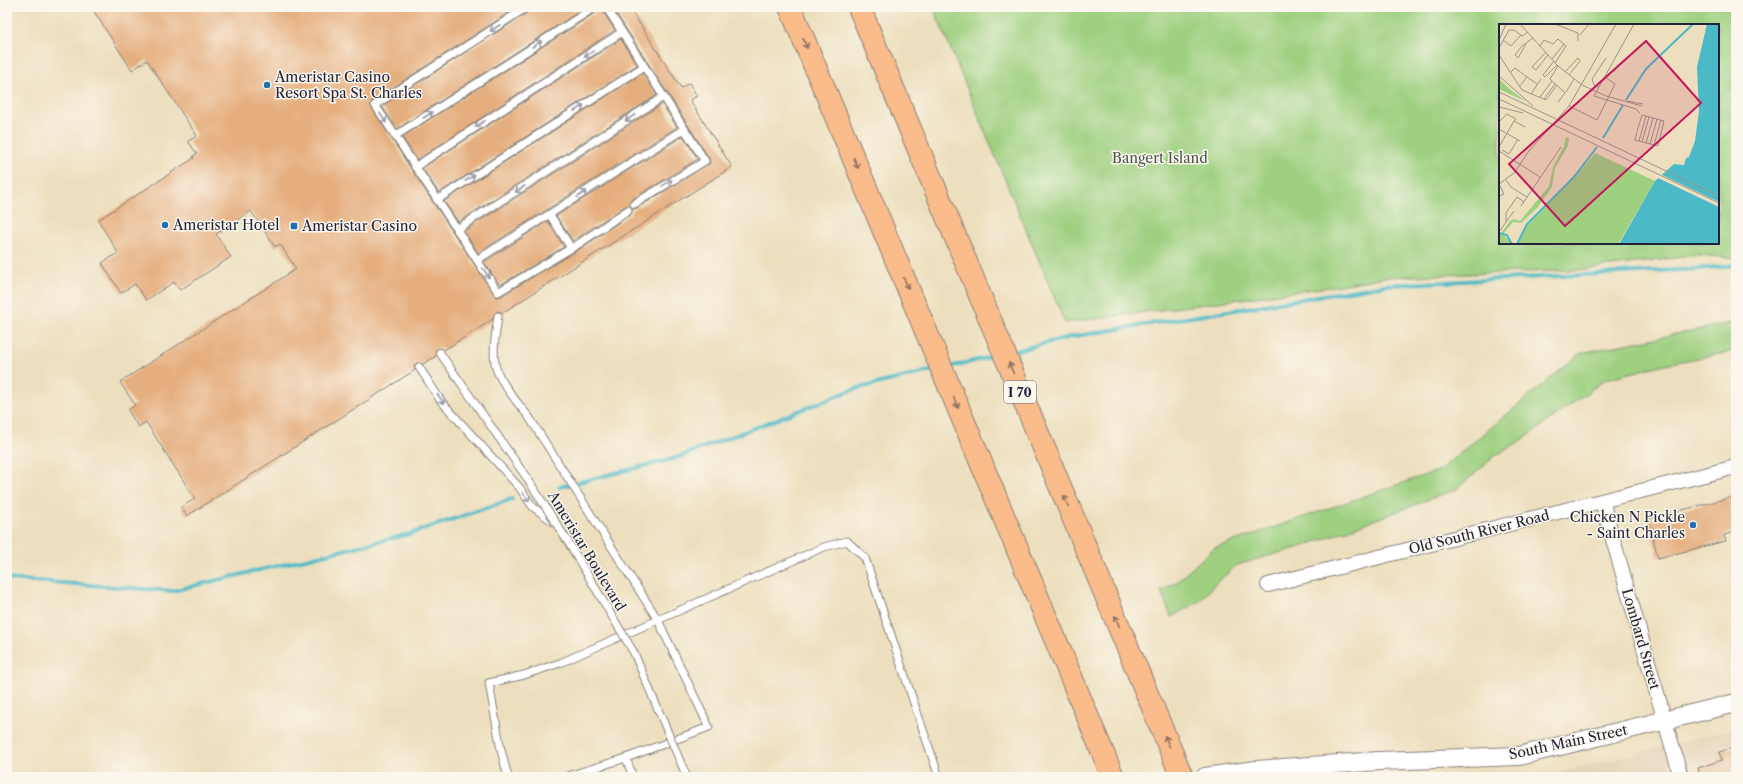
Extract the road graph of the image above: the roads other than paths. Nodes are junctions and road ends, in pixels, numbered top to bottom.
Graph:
1 (528, 7) edge
2 (595, 7) edge
3 (606, 7) edge
4 (790, 7) edge
5 (859, 7) edge
6 (622, 32) junction
7 (643, 67) junction
8 (662, 97) junction
9 (684, 129) junction
10 (395, 136) junction
11 (415, 167) junction
12 (437, 200) junction
13 (634, 204) dead end
14 (628, 210) dead end
15 (550, 215) junction
16 (457, 230) junction
17 (571, 248) junction
18 (477, 260) junction
19 (498, 316) dead end
20 (440, 353) dead end
21 (419, 367) dead end
22 (1736, 466) edge
23 (1602, 501) junction
24 (557, 524) junction
25 (1268, 584) dead end
26 (658, 620) junction
27 (1736, 703) edge
28 (1664, 720) junction
29 (626, 758) junction
30 (508, 777) edge
31 (565, 777) edge
32 (633, 777) edge
33 (687, 777) edge
34 (940, 777) edge
35 (1113, 777) edge
36 (1182, 777) edge
37 (1205, 777) edge
38 (1681, 777) edge

1 -> 10 lane
10 -> 2 lane
3 - 6 lane
4 -> 35 highway
36 -> 5 highway, I 70
6 - 7 lane
6 -> 11 lane
7 - 8 lane
12 -> 7 lane
8 - 9 lane
8 -> 16 lane
13 -> 9 lane
15 -> 9 lane
10 - 11 lane
11 - 12 lane
12 - 16 lane
14 - 17 lane
15 - 17 lane
15 - 18 lane
16 - 18 lane
18 -> 17 lane
19 - 26 lane
20 - 24 lane, Ameristar Boulevard, bridge
21 -> 24 lane
22 - 23 street, Old South River Road
23 - 25 street, Old South River Road
23 - 28 street, Lombard Street
24 - 33 lane, Ameristar Boulevard, bridge
26 - 29 lane
26 - 30 lane
26 - 34 lane
27 - 28 street, South Main Street
28 - 37 street, South Main Street
28 - 38 street, Lombard Street
29 - 31 lane
29 - 32 lane

